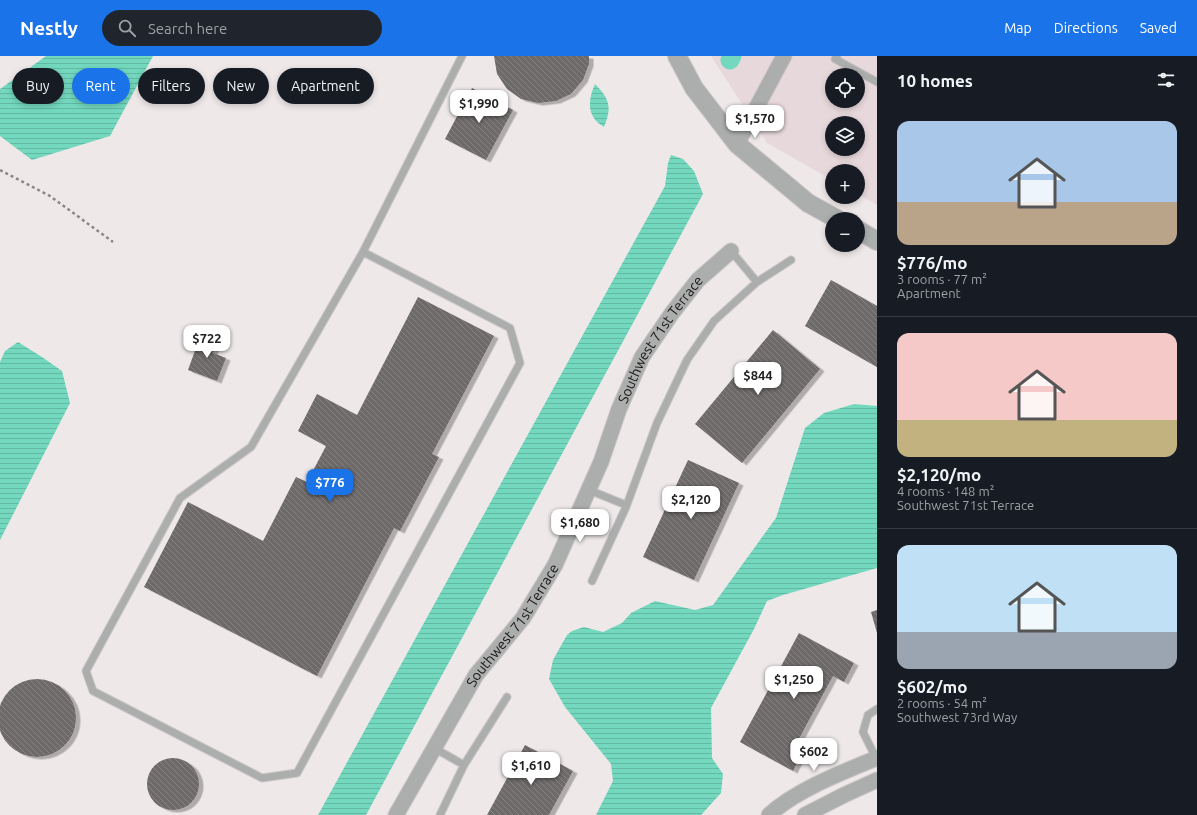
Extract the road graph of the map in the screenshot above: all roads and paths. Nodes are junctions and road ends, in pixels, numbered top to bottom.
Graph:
1 (462, 56) edge
2 (677, 56) edge
3 (784, 56) edge
4 (837, 56) edge
5 (877, 82) edge
6 (737, 144) junction
7 (0, 170) edge
8 (825, 212) edge
9 (865, 234) edge
10 (877, 241) edge
11 (113, 242) dead end
12 (731, 251) joint
13 (363, 252) junction
14 (791, 260) dead end
15 (757, 282) junction
16 (588, 490) junction
17 (626, 505) junction
18 (592, 581) dead end
19 (507, 697) dead end
20 (877, 709) edge
21 (433, 748) junction
22 (877, 759) edge
23 (464, 765) junction
24 (877, 780) edge
25 (396, 815) edge
26 (440, 815) edge
27 (769, 815) edge
28 (805, 815) edge

1 - 13 lane
2 - 6 street
3 - 6 street
4 - 5 lane
6 - 8 street
7 - 11 path
9 - 10 street
12 - 15 lane
12 - 16 street, Southwest 71st Terrace
13 - 13 lane
14 - 15 lane
15 - 17 lane
16 - 17 lane
16 - 21 street, Southwest 71st Terrace
17 - 18 lane
19 - 23 lane
20 - 22 lane
21 - 23 lane
21 - 25 street, Southwest 71st Terrace
22 - 27 street
23 - 26 lane
24 - 28 street

